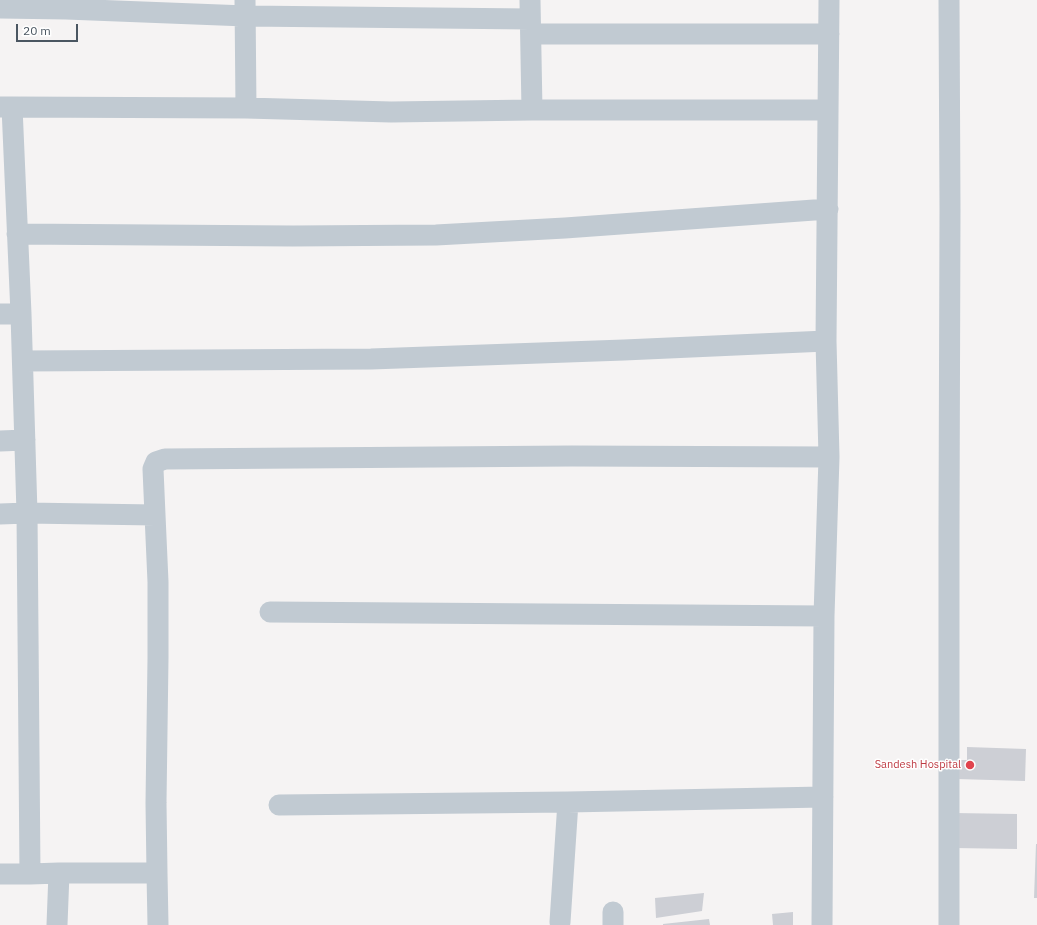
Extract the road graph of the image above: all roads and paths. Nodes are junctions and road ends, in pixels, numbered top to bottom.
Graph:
1 (829, 0) edge
2 (949, 0) edge
3 (66, 4) edge
4 (0, 8) edge
5 (246, 8) edge
6 (530, 18) edge
7 (829, 34) junction
8 (6, 107) edge
9 (246, 108) junction
10 (532, 110) junction
11 (828, 110) junction
12 (828, 209) junction
13 (17, 234) junction
14 (0, 314) edge
15 (21, 314) junction
16 (826, 341) junction
17 (23, 361) junction
18 (25, 440) junction
19 (0, 441) edge
20 (829, 457) junction
21 (27, 513) junction
22 (0, 514) edge
23 (155, 515) junction
24 (270, 612) dead end
25 (824, 616) junction
26 (823, 797) junction
27 (568, 802) junction
28 (279, 805) dead end
29 (59, 873) junction
30 (157, 873) junction
31 (0, 874) edge
32 (30, 874) junction
33 (560, 922) dead end
34 (57, 925) edge
35 (158, 925) edge
36 (822, 925) edge
37 (949, 925) edge

1 - 7 street
2 - 37 street
3 - 4 street
3 - 5 street
5 - 6 street
5 - 9 street
6 - 7 street
6 - 10 street
7 - 11 street
8 - 9 street
8 - 13 street
9 - 10 street
10 - 11 street
11 - 12 street
12 - 13 street
12 - 16 street
13 - 15 street
14 - 15 street
15 - 17 street
16 - 17 street
16 - 20 street
17 - 18 street
18 - 19 street
18 - 21 street
20 - 23 street
20 - 25 street
21 - 22 street
21 - 23 street
21 - 32 street
23 - 30 street
24 - 25 street
25 - 26 street
26 - 27 street
26 - 36 street
27 - 28 street
27 - 33 street
29 - 30 street
29 - 32 street
29 - 34 street
30 - 35 street
31 - 32 street

